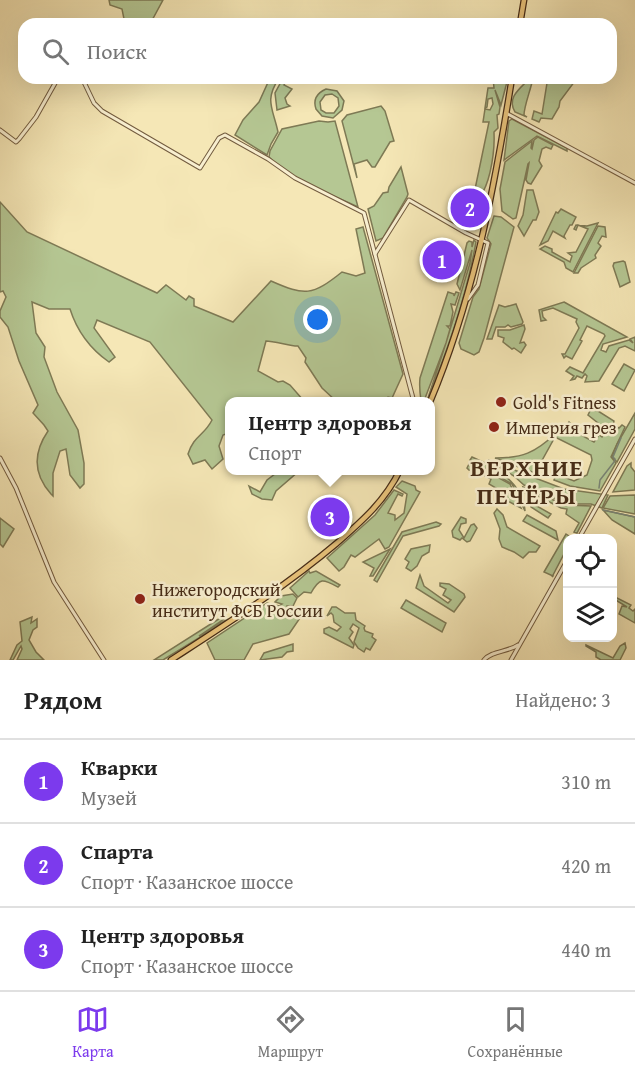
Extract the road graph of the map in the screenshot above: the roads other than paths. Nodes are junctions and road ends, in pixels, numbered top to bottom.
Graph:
1 (524, 0) edge
2 (521, 18) edge
3 (55, 84) edge
4 (85, 84) edge
5 (511, 84) edge
6 (506, 113) junction
7 (0, 130) edge
8 (635, 183) edge
9 (482, 239) junction
10 (372, 243) junction
11 (381, 243) junction
12 (375, 254) junction
13 (413, 397) edge
14 (432, 397) edge
15 (635, 439) edge
16 (0, 458) edge
17 (397, 475) edge
18 (581, 534) edge
19 (563, 566) edge
20 (520, 644) junction
21 (500, 652) junction
22 (104, 660) edge
23 (171, 660) edge
24 (484, 660) edge
25 (510, 660) edge

1 - 2 main road
3 - 7 street
4 - 10 street
5 - 6 main road
6 - 8 street
6 - 9 main road
9 - 11 street
9 - 14 main road
10 - 11 street
10 - 12 street
11 - 12 street
12 - 13 street
15 - 18 street
16 - 22 street
17 - 23 main road
19 - 20 street
20 - 21 street
20 - 25 street
21 - 24 street
21 - 25 street

